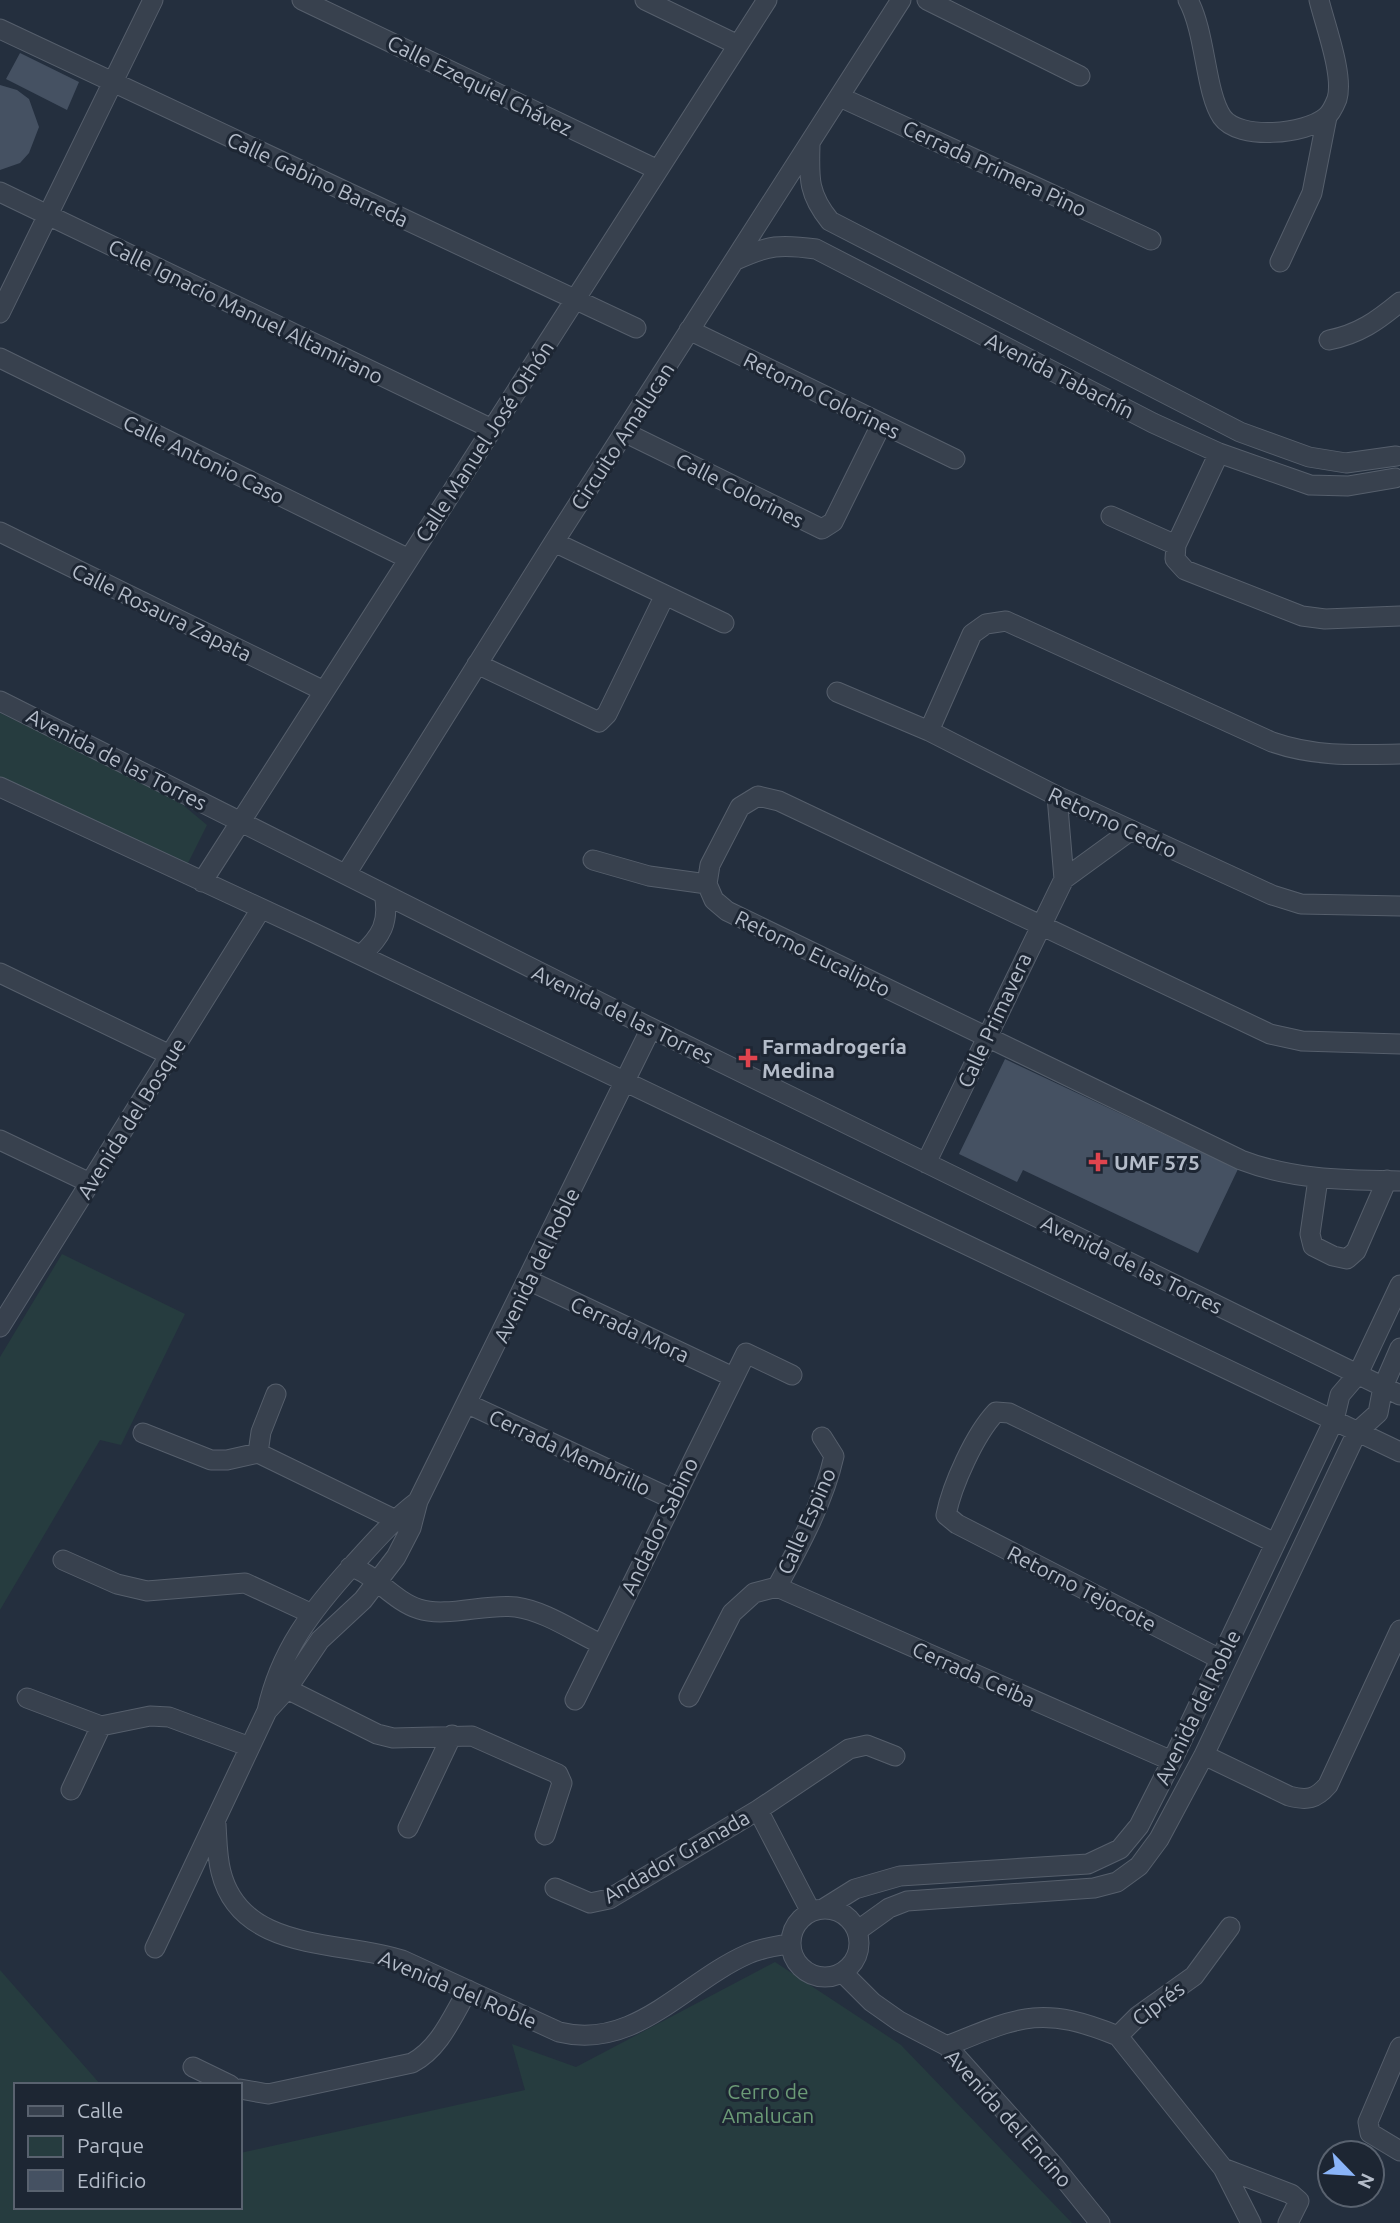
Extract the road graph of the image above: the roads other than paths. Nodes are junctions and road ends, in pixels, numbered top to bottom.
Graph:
1 (153, 0) edge
2 (302, 0) edge
3 (645, 0) edge
4 (767, 0) edge
5 (901, 0) edge
6 (926, 0) edge
7 (1188, 0) edge
8 (1319, 0) edge
9 (0, 29) edge
10 (738, 45) junction
11 (1080, 76) dead end
12 (112, 83) junction
13 (840, 97) junction
14 (1327, 117) junction
15 (810, 145) junction
16 (658, 170) junction
17 (0, 192) edge
18 (48, 215) junction
19 (830, 221) junction
20 (1150, 240) dead end
21 (816, 248) junction
22 (735, 260) junction
23 (1280, 262) dead end
24 (575, 299) junction
25 (1400, 302) edge
26 (0, 313) edge
27 (636, 328) dead end
28 (689, 330) junction
29 (1329, 340) dead end
30 (0, 358) edge
31 (881, 425) junction
32 (492, 429) junction
33 (624, 432) junction
34 (1219, 453) junction
35 (1398, 453) edge
36 (955, 459) dead end
37 (1397, 482) edge
38 (1111, 516) dead end
39 (0, 532) edge
40 (554, 542) junction
41 (1176, 545) junction
42 (409, 559) junction
43 (665, 595) junction
44 (1400, 616) edge
45 (724, 623) dead end
46 (477, 664) junction
47 (324, 691) junction
48 (837, 692) dead end
49 (0, 701) edge
50 (929, 731) junction
51 (1400, 754) edge
52 (0, 788) edge
53 (1057, 796) junction
54 (241, 821) junction
55 (1130, 831) junction
56 (593, 860) dead end
57 (346, 874) junction
58 (1064, 879) junction
59 (202, 882) junction
60 (707, 884) junction
61 (384, 894) junction
62 (1400, 906) edge
63 (261, 909) junction
64 (1039, 926) junction
65 (361, 955) junction
66 (0, 974) edge
67 (651, 1028) junction
68 (985, 1038) junction
69 (1400, 1044) edge
70 (170, 1055) junction
71 (624, 1083) junction
72 (0, 1140) edge
73 (926, 1163) junction
74 (1318, 1178) junction
75 (1393, 1180) edge
76 (90, 1184) junction
77 (528, 1280) junction
78 (1400, 1285) edge
79 (3, 1316) edge
80 (1400, 1348) edge
81 (1358, 1374) junction
82 (792, 1375) dead end
83 (733, 1377) junction
84 (1392, 1391) edge
85 (276, 1394) dead end
86 (468, 1404) junction
87 (1334, 1420) junction
88 (1357, 1432) junction
89 (143, 1433) dead end
90 (822, 1437) dead end
91 (1400, 1452) edge
92 (258, 1453) junction
93 (672, 1499) junction
94 (403, 1523) junction
95 (1275, 1543) junction
96 (63, 1560) dead end
97 (345, 1574) junction
98 (376, 1584) junction
99 (777, 1587) junction
100 (363, 1600) junction
101 (310, 1613) junction
102 (1400, 1630) edge
103 (601, 1644) junction
104 (1220, 1659) junction
105 (280, 1686) junction
106 (689, 1697) dead end
107 (27, 1698) dead end
108 (575, 1700) dead end
109 (101, 1726) junction
110 (452, 1735) junction
111 (250, 1747) junction
112 (1204, 1755) junction
113 (895, 1756) dead end
114 (1172, 1761) junction
115 (71, 1790) dead end
116 (758, 1810) junction
117 (216, 1824) junction
118 (408, 1828) dead end
119 (545, 1835) dead end
120 (555, 1888) dead end
121 (817, 1910) junction
122 (1230, 1927) dead end
123 (857, 1931) junction
124 (790, 1944) junction
125 (155, 1948) dead end
126 (843, 1973) junction
127 (468, 1990) junction
128 (1118, 2036) junction
129 (947, 2046) junction
130 (1400, 2047) edge
131 (193, 2067) dead end
132 (226, 2083) edge
133 (242, 2089) edge
134 (1400, 2151) edge
135 (1223, 2168) junction
136 (1100, 2223) edge
137 (1251, 2223) edge
138 (1289, 2223) edge

1 - 12 street
2 - 16 street, Calle Ezequiel Chávez
3 - 10 street
4 - 10 street, Calle Manuel José Othón
5 - 13 street, Circuito Amalucan
6 - 11 street
7 - 14 street
8 - 14 street
9 - 12 street, Calle Gabino Barreda
10 - 16 street, Calle Manuel José Othón
12 - 18 street
12 - 24 street, Calle Gabino Barreda
13 - 15 street, Circuito Amalucan
13 - 20 street, Cerrada Primera Pino
14 - 23 street
15 - 19 street
15 - 22 street, Circuito Amalucan
16 - 24 street, Calle Manuel José Othón
17 - 18 street, Calle Ignacio Manuel Altamirano
18 - 26 street
18 - 32 street, Calle Ignacio Manuel Altamirano
19 - 21 street
19 - 35 street, Avenida Tabachín
21 - 22 street, Avenida Tabachín
21 - 34 street, Avenida Tabachín
22 - 28 street, Circuito Amalucan
24 - 27 street, Calle Gabino Barreda
24 - 32 street, Calle Manuel José Othón
25 - 29 street
28 - 31 street, Retorno Colorines
28 - 33 street, Circuito Amalucan
30 - 42 street, Calle Antonio Caso
31 - 33 street, Calle Colorines
31 - 36 street, Retorno Colorines
32 - 42 street, Calle Manuel José Othón
33 - 40 street, Circuito Amalucan
34 - 37 street, Avenida Tabachín
34 - 41 street
35 - 37 street
38 - 41 street
39 - 47 street, Calle Rosaura Zapata
40 - 43 street
40 - 46 street, Circuito Amalucan
41 - 44 street
42 - 47 street, Calle Manuel José Othón
43 - 45 street
43 - 46 street
46 - 57 street, Circuito Amalucan
47 - 54 street, Calle Manuel José Othón
48 - 50 street, Retorno Cedro
49 - 54 street, Avenida de las Torres
50 - 51 street
50 - 53 street, Retorno Cedro
52 - 59 street
53 - 55 street, Retorno Cedro
53 - 58 street
54 - 57 street, Avenida de las Torres
54 - 59 street, Calle Manuel José Othón
55 - 58 street, Calle Primavera
55 - 62 street, Retorno Cedro
56 - 60 street
57 - 61 street, Avenida de las Torres
58 - 64 street, Calle Primavera
59 - 63 street
60 - 64 street
60 - 68 street, Retorno Eucalipto
61 - 65 street
61 - 67 street, Avenida de las Torres
63 - 65 street
63 - 70 street, Avenida del Bosque
64 - 68 street, Calle Primavera
64 - 69 street
65 - 71 street
66 - 70 street
67 - 71 street, Avenida del Roble
67 - 73 street, Avenida de las Torres
68 - 73 street, Calle Primavera
68 - 74 street, Retorno Eucalipto
70 - 76 street, Avenida del Bosque
71 - 77 street, Avenida del Roble
71 - 87 street
72 - 76 street
73 - 81 street, Avenida de las Torres
74 - 75 street, Retorno Eucalipto
74 - 75 street
76 - 79 street, Avenida del Bosque
77 - 83 street, Cerrada Mora
77 - 86 street, Avenida del Roble
78 - 81 street, Avenida del Roble
80 - 84 street, Avenida del Roble
81 - 84 street, Avenida de las Torres
81 - 87 street, Avenida del Roble
82 - 83 street, Andador Sabino
83 - 93 street, Andador Sabino
84 - 88 street, Avenida del Roble
85 - 92 street
86 - 93 street, Cerrada Membrillo
86 - 94 street, Avenida del Roble
87 - 88 street
87 - 95 street, Avenida del Roble
88 - 91 street
88 - 112 street, Avenida del Roble
89 - 92 street
90 - 99 street, Calle Espino
92 - 94 street
93 - 103 street, Andador Sabino
94 - 97 street, Avenida del Roble
94 - 98 street, Avenida del Roble
95 - 104 street, Avenida del Roble
95 - 104 street, Retorno Tejocote
96 - 101 street
97 - 98 street
97 - 100 street
97 - 101 street, Avenida del Roble
98 - 100 street, Avenida del Roble
98 - 103 street
99 - 106 street, Calle Espino
99 - 114 street, Cerrada Ceiba
100 - 105 street, Avenida del Roble
101 - 105 street, Avenida del Roble
102 - 112 street
103 - 108 street, Andador Sabino
104 - 114 street, Avenida del Roble
105 - 110 street
105 - 111 street, Avenida del Roble
107 - 109 street
109 - 111 street
109 - 115 street
110 - 118 street
110 - 119 street
111 - 117 street, Avenida del Roble
112 - 123 street, Avenida del Roble
113 - 116 street, Andador Granada
114 - 121 street, Avenida del Roble
116 - 120 street, Andador Granada
116 - 121 street
117 - 125 street
117 - 127 street, Avenida del Roble
121 - 123 street
121 - 124 street
122 - 128 street, Ciprés
123 - 126 street
124 - 126 street
124 - 127 street, Avenida del Roble
126 - 129 street, Avenida del Encino
127 - 133 street
128 - 129 street, Ciprés
128 - 135 street
129 - 136 street, Avenida del Encino
130 - 134 street
131 - 132 street
135 - 137 street
135 - 138 street

